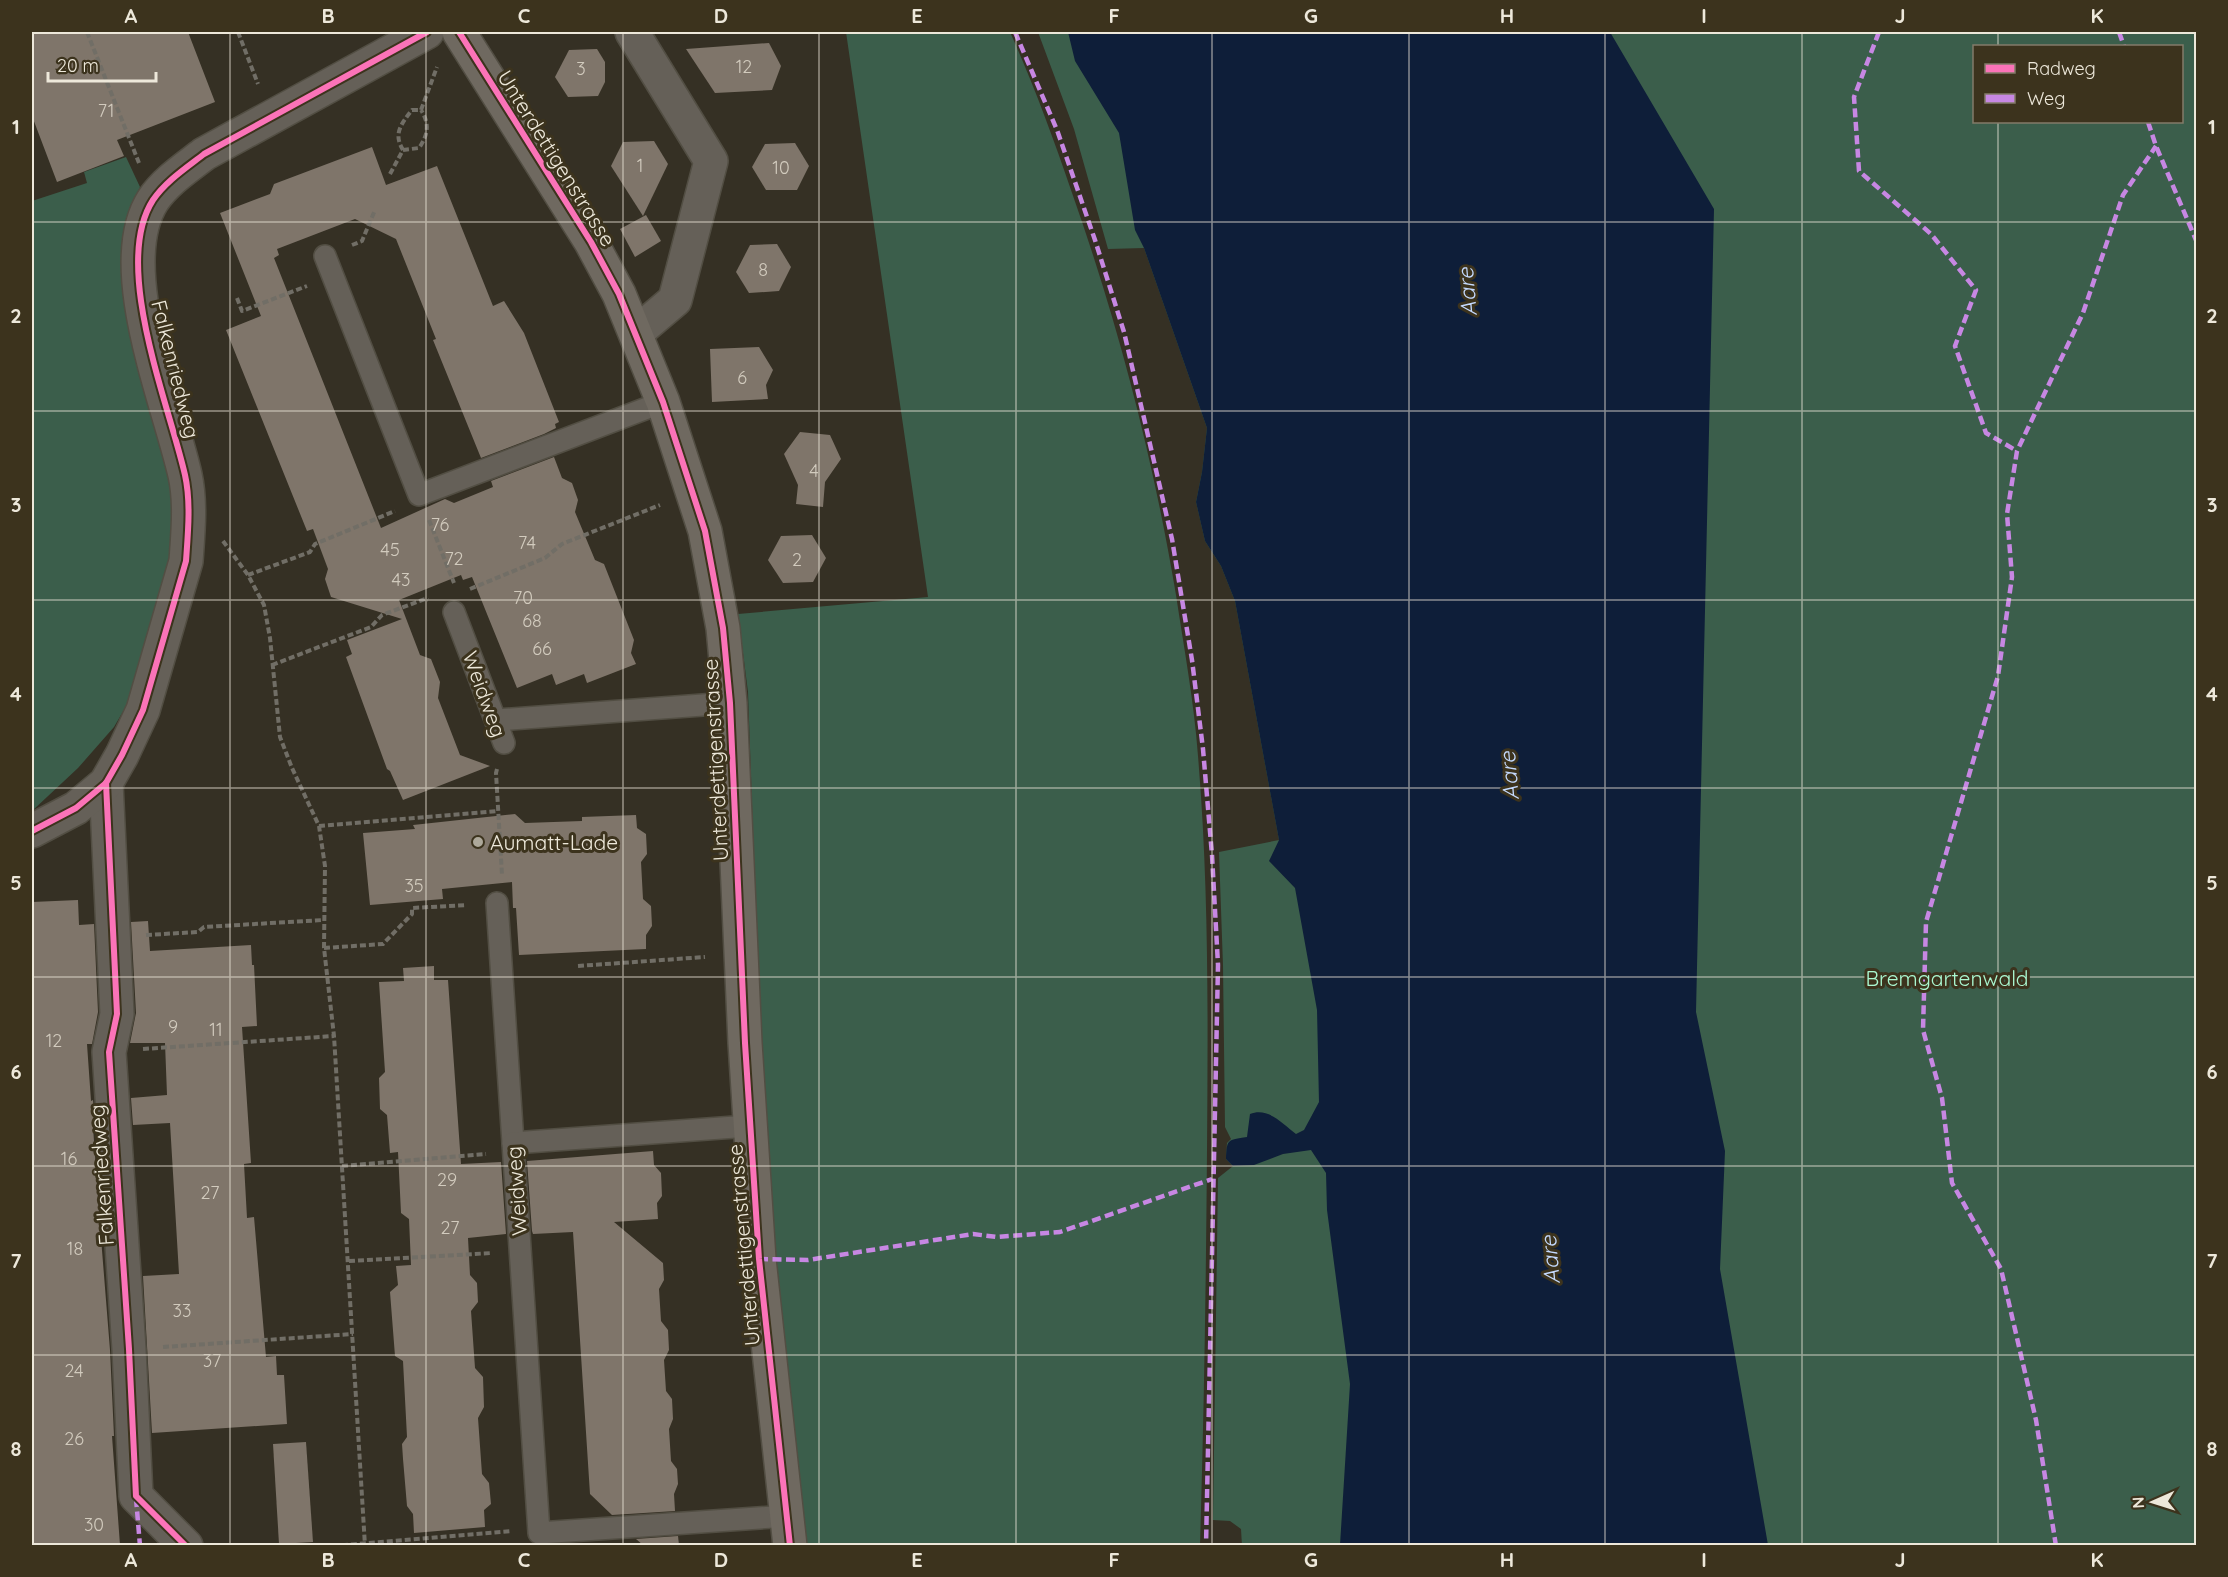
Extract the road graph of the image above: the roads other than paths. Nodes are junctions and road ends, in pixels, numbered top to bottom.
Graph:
1 (427, 32) edge
2 (459, 32) edge
3 (632, 32) edge
4 (325, 256) road end
5 (636, 333) junction
6 (663, 402) junction
7 (454, 612) dead end
8 (730, 703) junction
9 (497, 720) junction
10 (504, 743) road end
11 (106, 783) junction
12 (32, 831) edge
13 (497, 903) road end
14 (749, 1126) junction
15 (513, 1147) junction
16 (789, 1531) edge
17 (186, 1545) edge

1 - 11 street, Falkenriedweg
2 - 5 street, Unterdettigenstrasse
3 - 5 street
4 - 6 lane
5 - 6 street, Unterdettigenstrasse
6 - 8 street, Unterdettigenstrasse
7 - 9 lane, Weidweg
8 - 9 lane
8 - 14 street, Unterdettigenstrasse
9 - 10 lane, Weidweg
11 - 12 street, Falkenriedweg
11 - 17 street, Falkenriedweg
13 - 15 lane, Weidweg
14 - 15 lane
14 - 16 street, Unterdettigenstrasse
15 - 16 lane, Weidweg

